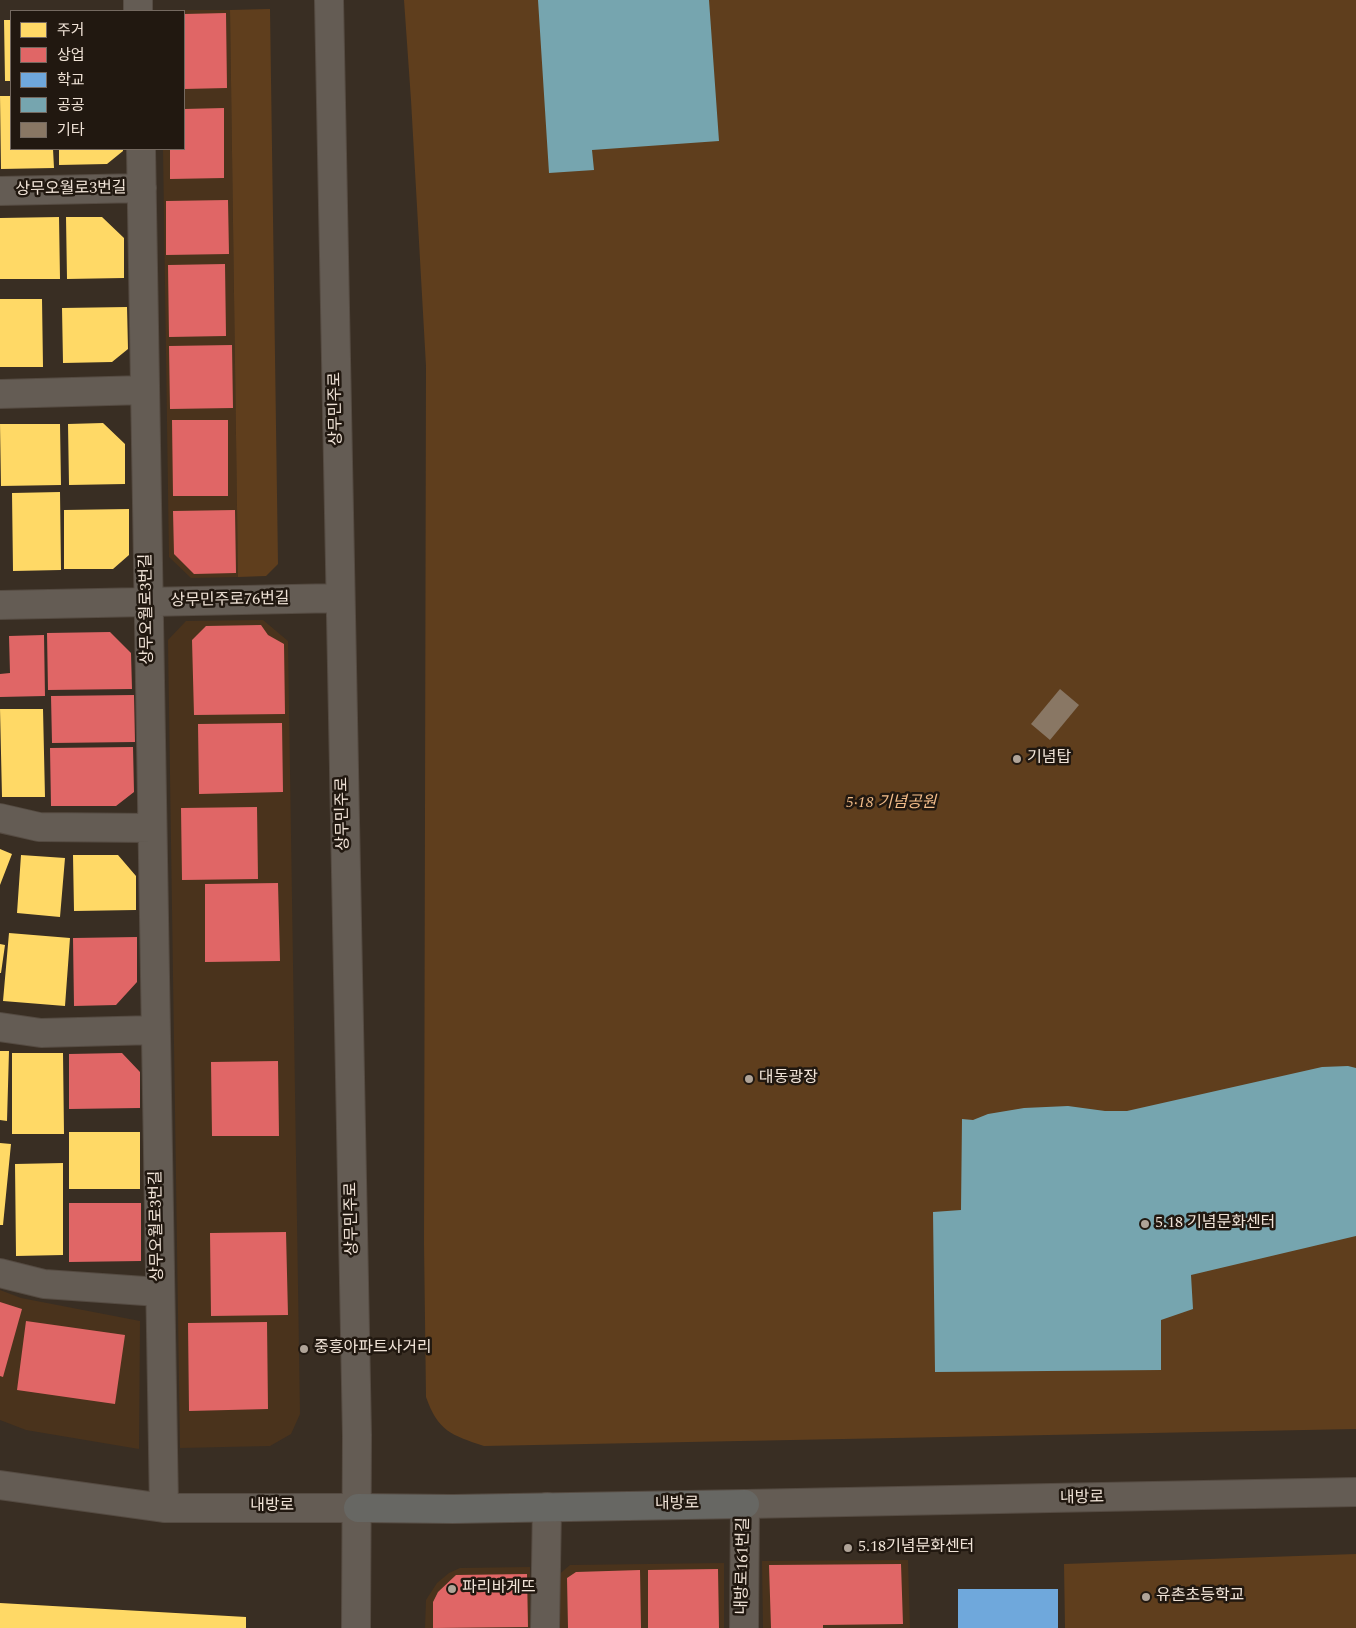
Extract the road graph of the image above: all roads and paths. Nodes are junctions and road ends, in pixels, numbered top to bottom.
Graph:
1 (329, 0) edge
2 (141, 150) edge
3 (142, 188) junction
4 (0, 191) edge
5 (144, 390) junction
6 (0, 394) edge
7 (340, 598) junction
8 (148, 602) junction
9 (0, 605) edge
10 (0, 818) edge
11 (152, 828) junction
12 (0, 1027) edge
13 (155, 1030) junction
14 (0, 1273) edge
15 (159, 1292) junction
16 (0, 1485) edge
17 (1356, 1492) edge
18 (745, 1504) junction
19 (547, 1507) junction
20 (164, 1508) junction
21 (358, 1508) junction
22 (356, 1628) edge
23 (545, 1628) edge
24 (744, 1628) edge

1 - 7 street, 상무민주로
2 - 3 street, 상무오월로3번길
3 - 4 street, 상무오월로3번길
3 - 5 street, 상무오월로3번길
5 - 6 street
5 - 8 street, 상무오월로3번길
7 - 8 street, 상무민주로76번길
7 - 21 street, 상무민주로
8 - 9 street, 상무민주로76번길
8 - 11 street, 상무오월로3번길
10 - 11 street
11 - 13 street, 상무오월로3번길
12 - 13 street
13 - 15 street, 상무오월로3번길
14 - 15 street, 상무오월로3번길
15 - 20 street
16 - 20 street, 내방로
17 - 18 street, 내방로
18 - 19 main road, 내방로
18 - 24 street, 내방로161번길
19 - 21 main road, 내방로
19 - 23 street
20 - 21 street, 내방로
21 - 22 street, 상무민주로

